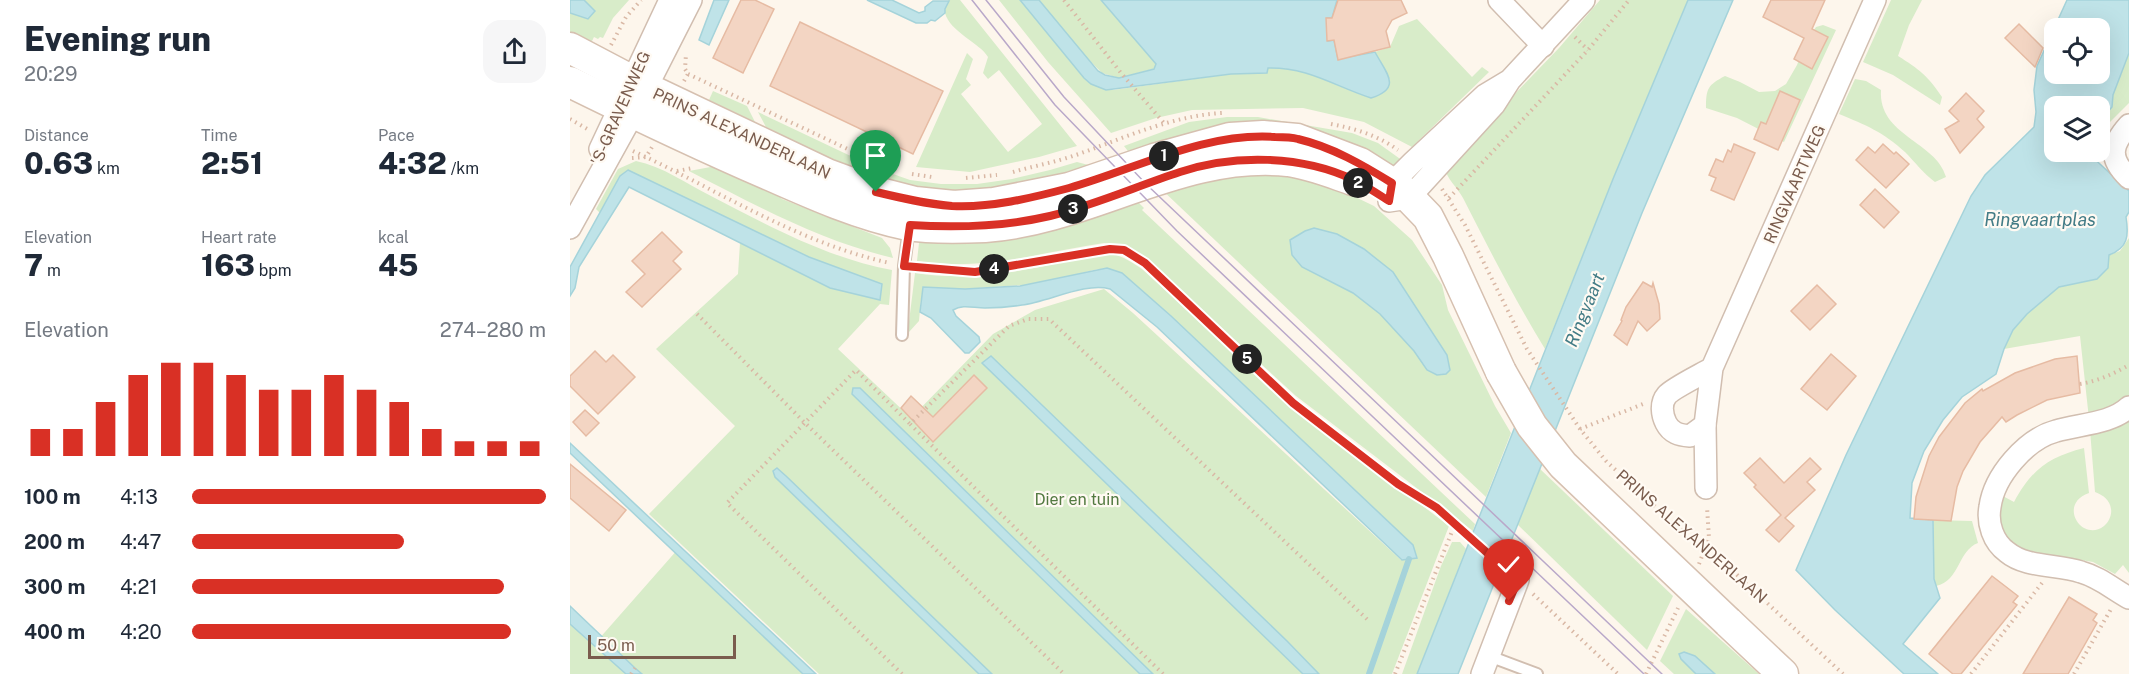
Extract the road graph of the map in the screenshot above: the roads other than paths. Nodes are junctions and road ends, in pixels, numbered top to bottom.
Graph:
1 (670, 0) edge
2 (691, 0) edge
3 (1499, 0) edge
4 (1584, 0) edge
5 (1875, 0) edge
6 (1543, 46) junction
7 (570, 48) edge
8 (570, 82) edge
9 (639, 84) junction
10 (626, 111) junction
11 (2129, 125) edge
12 (2129, 178) edge
13 (1397, 194) junction
14 (572, 223) edge
15 (910, 225) junction
16 (902, 335) dead end
17 (1712, 368) junction
18 (2129, 407) edge
19 (1705, 425) junction
20 (1706, 488) road end
21 (1515, 578) road end
22 (2125, 596) edge
23 (1485, 665) edge
24 (1537, 674) edge
25 (1783, 674) edge

1 - 9 street, 'S-GRAVENWEG
2 - 9 street, 'S-GRAVENWEG
3 - 6 street
4 - 6 street
5 - 17 street, RINGVAARTWEG
6 - 13 street
7 - 9 main road, PRINS ALEXANDERLAAN
8 - 10 main road, PRINS ALEXANDERLAAN
9 - 10 street, 'S-GRAVENWEG
9 - 13 main road, PRINS ALEXANDERLAAN
10 - 14 street, 'S-GRAVENWEG
10 - 15 main road, PRINS ALEXANDERLAAN
11 - 12 street
13 - 15 main road, PRINS ALEXANDERLAAN
13 - 25 main road, PRINS ALEXANDERLAAN, bridge
15 - 16 lane
17 - 19 street, RINGVAARTWEG
17 - 19 street
18 - 22 street
19 - 20 street, RINGVAARTWEG
21 - 23 street
23 - 24 lane

